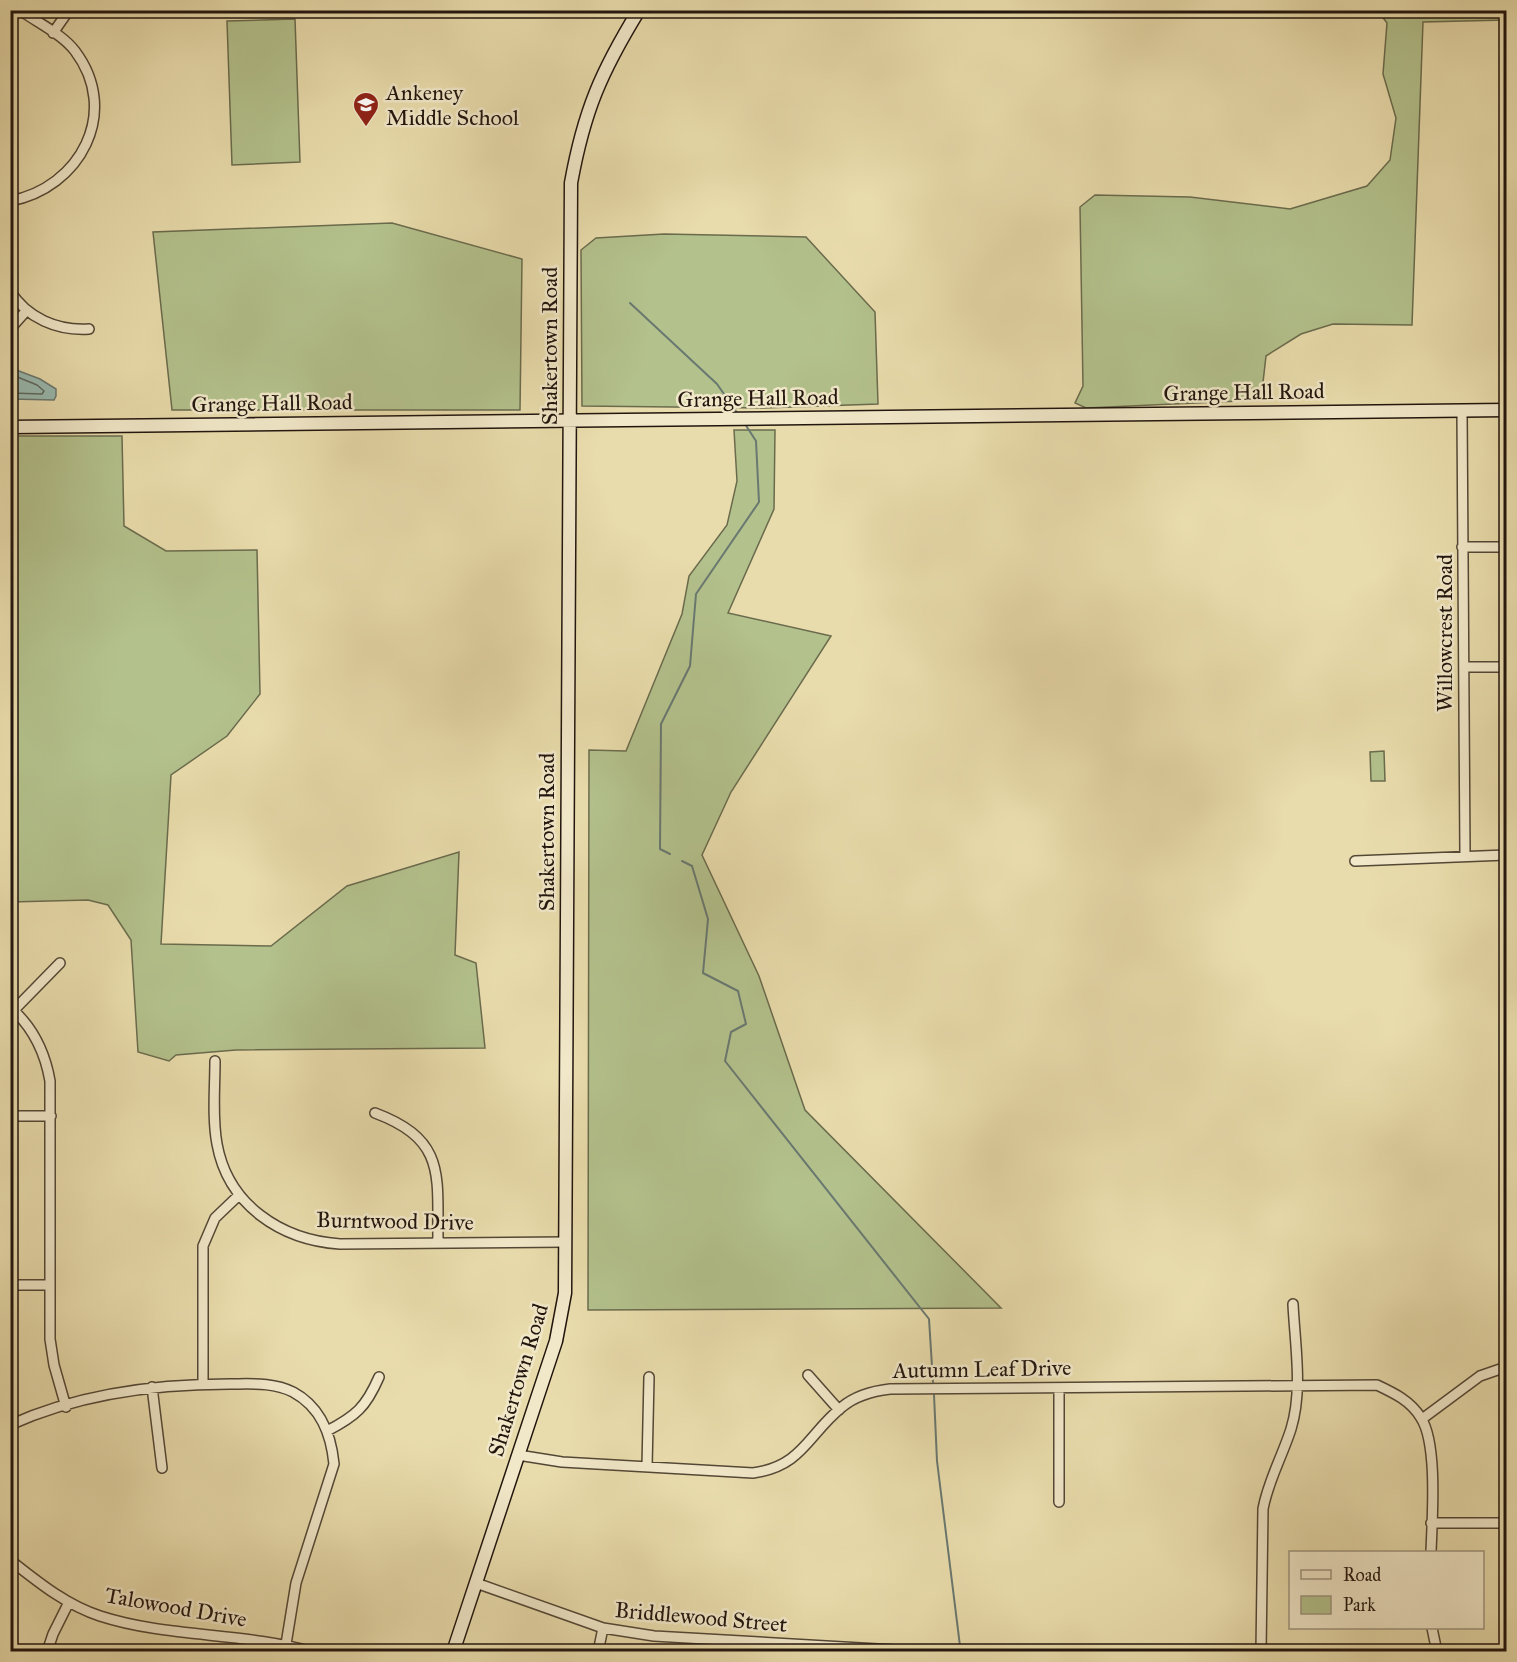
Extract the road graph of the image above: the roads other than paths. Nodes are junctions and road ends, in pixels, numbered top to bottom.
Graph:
1 (20, 10) edge
2 (69, 10) edge
3 (639, 10) edge
4 (53, 33) junction
5 (10, 201) edge
6 (10, 291) edge
7 (18, 303) junction
8 (10, 310) edge
9 (27, 310) junction
10 (10, 329) edge
11 (89, 329) dead end
12 (1506, 410) edge
13 (1462, 411) junction
14 (570, 421) junction
15 (10, 427) edge
16 (1462, 547) junction
17 (1506, 547) edge
18 (1464, 667) junction
19 (1506, 667) edge
20 (1465, 855) junction
21 (1506, 855) edge
22 (1355, 861) dead end
23 (60, 963) dead end
24 (12, 1009) edge
25 (214, 1061) dead end
26 (375, 1113) dead end
27 (10, 1116) edge
28 (51, 1116) junction
29 (238, 1196) junction
30 (438, 1242) junction
31 (566, 1242) junction
32 (10, 1285) edge
33 (50, 1285) junction
34 (1293, 1304) dead end
35 (1506, 1367) edge
36 (808, 1375) dead end
37 (379, 1377) dead end
38 (649, 1377) dead end
39 (203, 1384) junction
40 (152, 1387) junction
41 (1059, 1388) junction
42 (1297, 1388) junction
43 (66, 1407) junction
44 (839, 1410) junction
45 (1422, 1419) junction
46 (10, 1425) edge
47 (327, 1431) junction
48 (518, 1455) junction
49 (647, 1467) junction
50 (162, 1468) dead end
51 (1059, 1502) dead end
52 (1431, 1523) junction
53 (1506, 1523) edge
54 (1431, 1551) edge
55 (10, 1560) edge
56 (476, 1583) junction
57 (69, 1602) junction
58 (603, 1628) junction
59 (1432, 1629) edge
60 (286, 1644) junction
61 (752, 1647) edge
62 (896, 1651) edge
63 (47, 1652) edge
64 (313, 1652) edge
65 (453, 1652) edge
66 (598, 1652) edge
67 (930, 1652) edge
68 (1261, 1652) edge
69 (1437, 1652) edge

1 - 4 street
2 - 4 street
3 - 14 street, Shakertown Road
4 - 5 street
6 - 7 street
7 - 8 street
7 - 9 street
9 - 10 street
9 - 11 street
12 - 13 street, Grange Hall Road
13 - 14 street, Grange Hall Road
13 - 16 street, Willowcrest Road
14 - 15 street, Grange Hall Road
14 - 31 street, Shakertown Road
16 - 17 street
16 - 18 street, Willowcrest Road
18 - 19 street
18 - 20 street, Willowcrest Road
20 - 21 street
20 - 22 street
23 - 24 street
24 - 28 street
25 - 29 street
26 - 30 street
27 - 28 street
28 - 33 street
29 - 30 street, Burntwood Drive
29 - 39 street
30 - 31 street, Burntwood Drive
31 - 48 street, Shakertown Road
32 - 33 street
33 - 43 street
34 - 42 street
35 - 45 street
36 - 44 street
37 - 47 street
38 - 49 street
39 - 40 street
39 - 47 street
40 - 43 street
40 - 50 street
41 - 42 street, Autumn Leaf Drive
41 - 44 street, Autumn Leaf Drive
41 - 51 street
42 - 45 street, Autumn Leaf Drive
42 - 68 street
43 - 46 street
44 - 49 street, Autumn Leaf Drive
45 - 52 street
47 - 60 street
48 - 49 street, Autumn Leaf Drive
48 - 56 street, Shakertown Road
52 - 53 street
52 - 54 street
55 - 57 street, Talowood Drive
56 - 58 street, Briddlewood Street
56 - 65 street, Shakertown Road
57 - 60 street, Talowood Drive
57 - 63 street
58 - 61 street, Briddlewood Street
58 - 66 street
59 - 69 street
60 - 64 street, Talowood Drive
61 - 62 street, Briddlewood Street
62 - 67 street, Briddlewood Street

